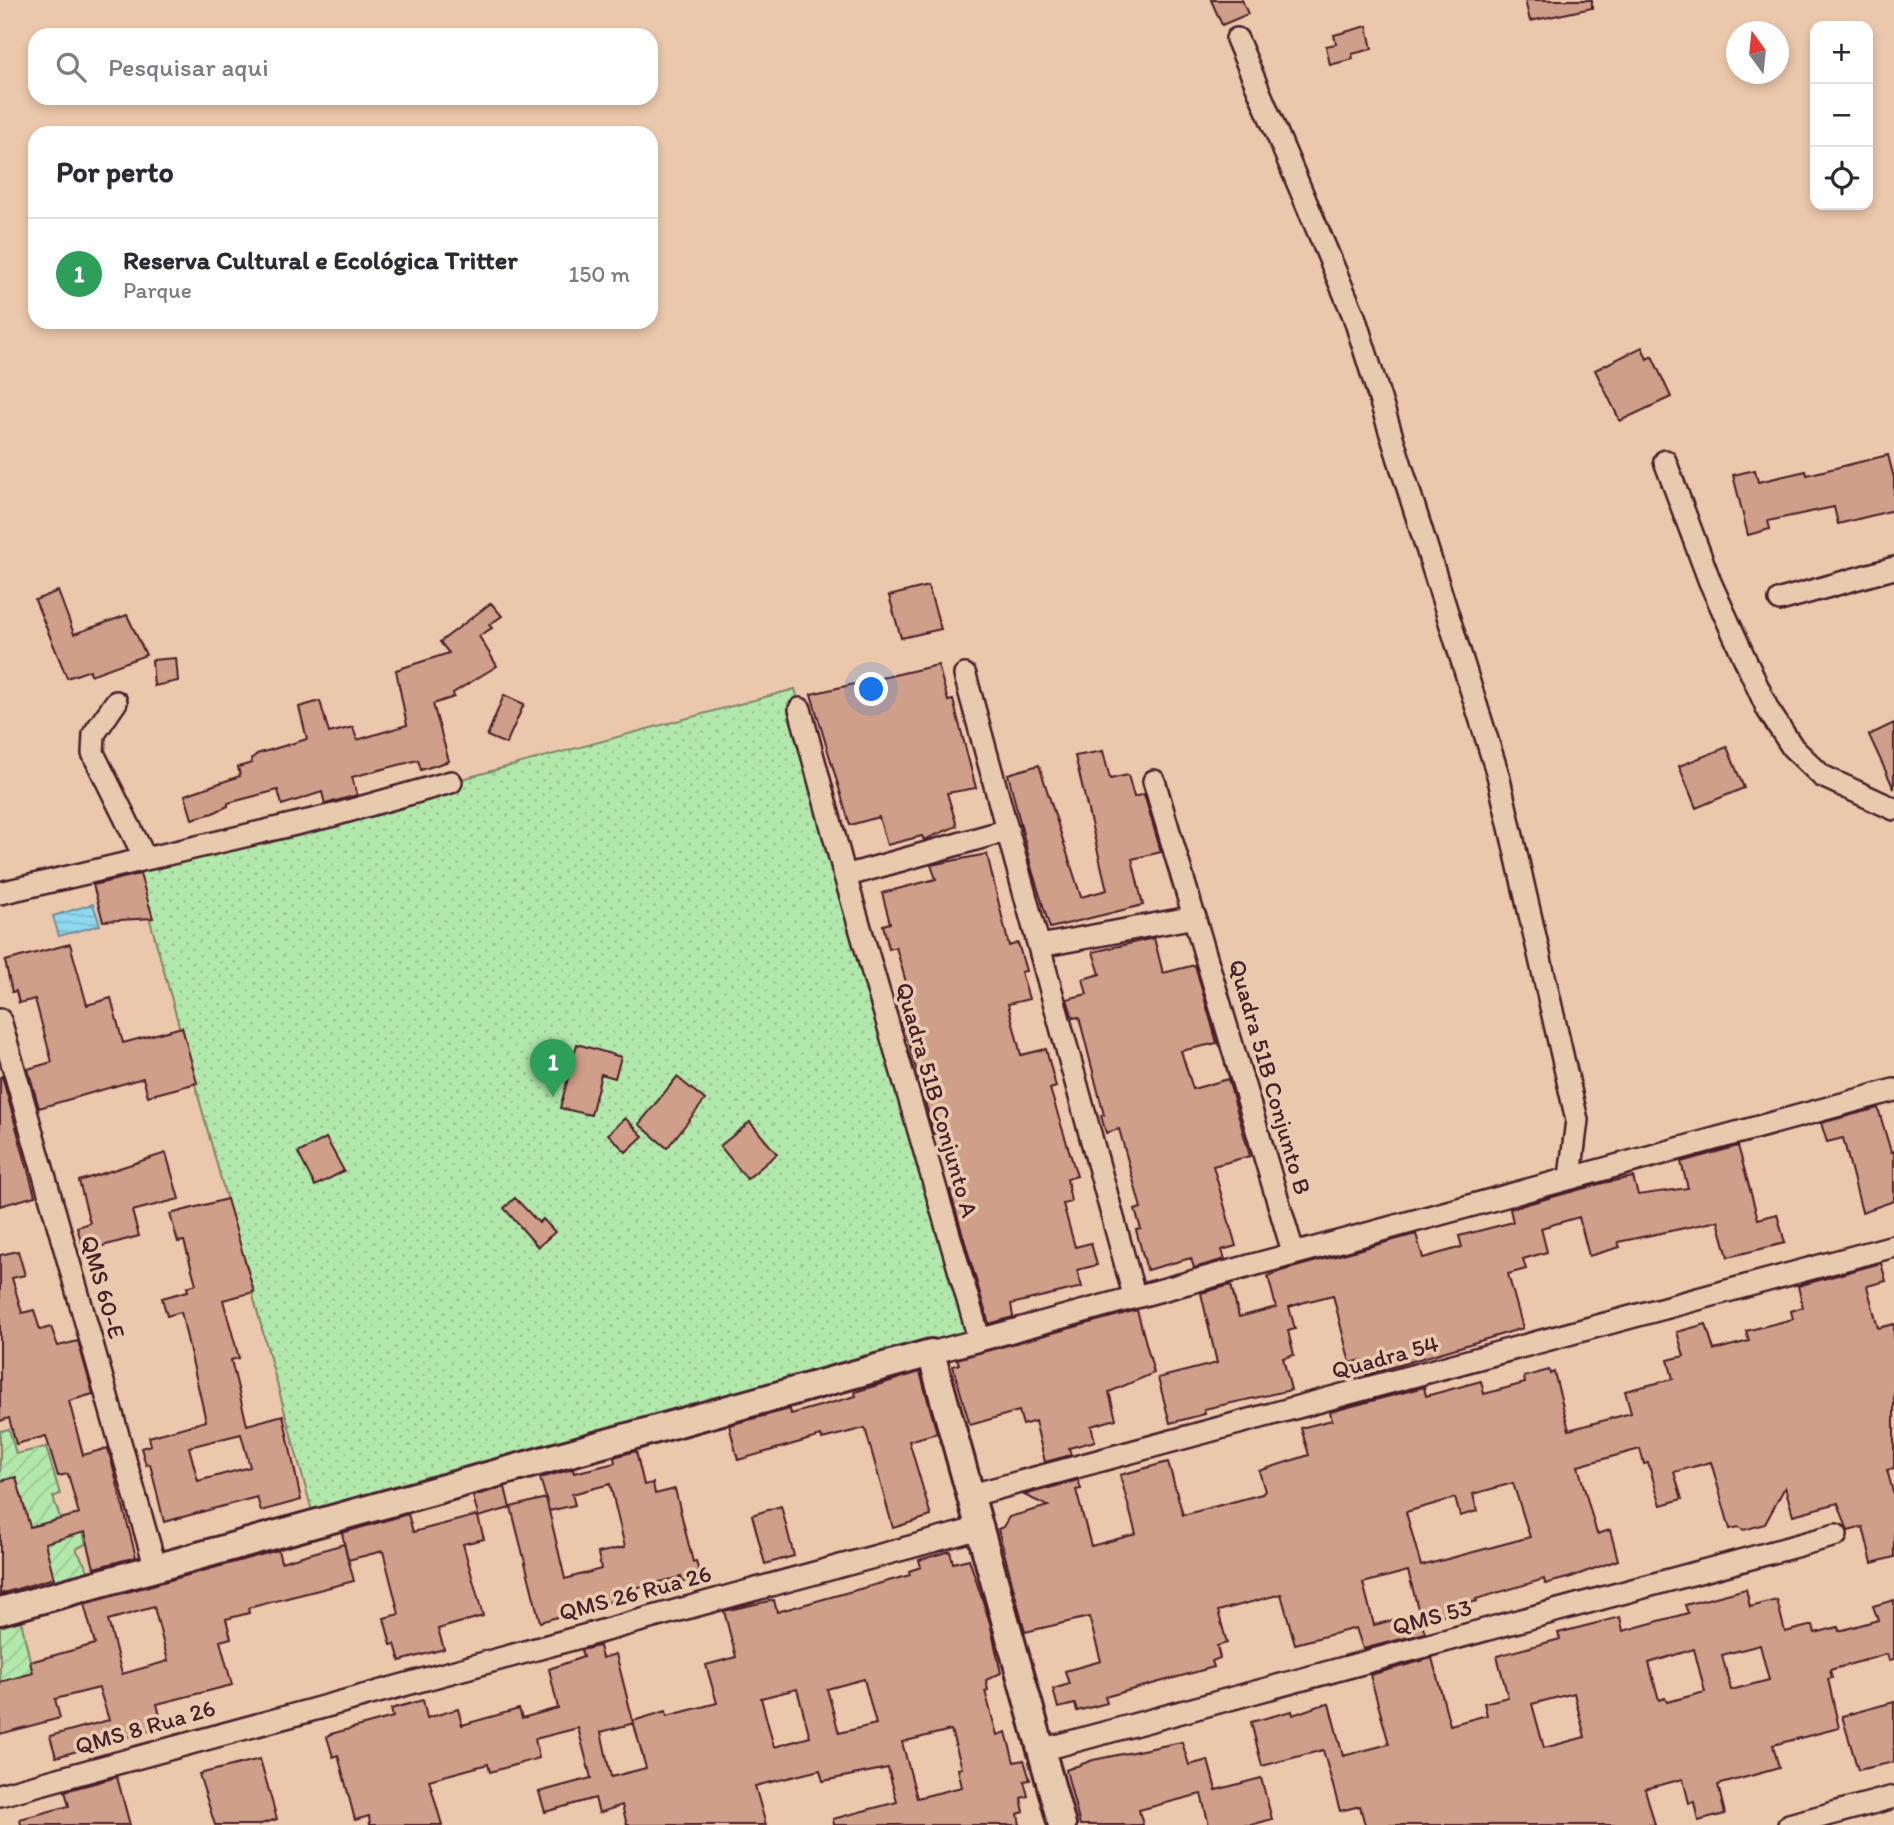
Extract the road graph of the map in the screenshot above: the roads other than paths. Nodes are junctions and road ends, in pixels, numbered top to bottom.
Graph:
1 (1237, 39) dead end
2 (1665, 461) dead end
3 (1894, 568) edge
4 (1780, 600) dead end
5 (965, 675) dead end
6 (116, 702) dead end
7 (800, 709) dead end
8 (1154, 781) dead end
9 (451, 782) dead end
10 (1894, 809) edge
11 (1008, 830) junction
12 (145, 858) junction
13 (845, 876) junction
14 (0, 894) edge
15 (1195, 917) junction
16 (1040, 946) junction
17 (0, 1020) edge
18 (1894, 1090) edge
19 (1570, 1177) junction
20 (1894, 1246) edge
21 (1293, 1252) junction
22 (1134, 1295) junction
23 (979, 1338) junction
24 (931, 1353) junction
25 (972, 1495) junction
26 (981, 1528) junction
27 (1836, 1535) dead end
28 (156, 1569) junction
29 (0, 1611) edge
30 (304, 1710) joint
31 (1041, 1750) junction
32 (0, 1795) edge
33 (1894, 1797) edge
34 (1062, 1825) edge
35 (1788, 1825) edge

1 - 19 street
2 - 10 street
3 - 4 street
5 - 11 street
6 - 12 street
7 - 13 street, Quadra 51B Conjunto A
8 - 15 street, Quadra 51B Conjunto B
9 - 12 street
11 - 13 street
11 - 16 street
12 - 14 street
13 - 23 street, Quadra 51B Conjunto A
15 - 16 street
15 - 21 street, Quadra 51B Conjunto B
16 - 22 street
17 - 28 street, QMS 60-E
18 - 19 street
19 - 21 street
20 - 25 street, Quadra 54
21 - 22 street
22 - 23 street
23 - 24 street
24 - 25 street
24 - 28 street
25 - 26 street
26 - 30 street, QMS 26 Rua 26
26 - 31 street
27 - 31 street, QMS 53
28 - 29 street
30 - 32 street, QMS 8 Rua 26
31 - 34 street
33 - 35 street

